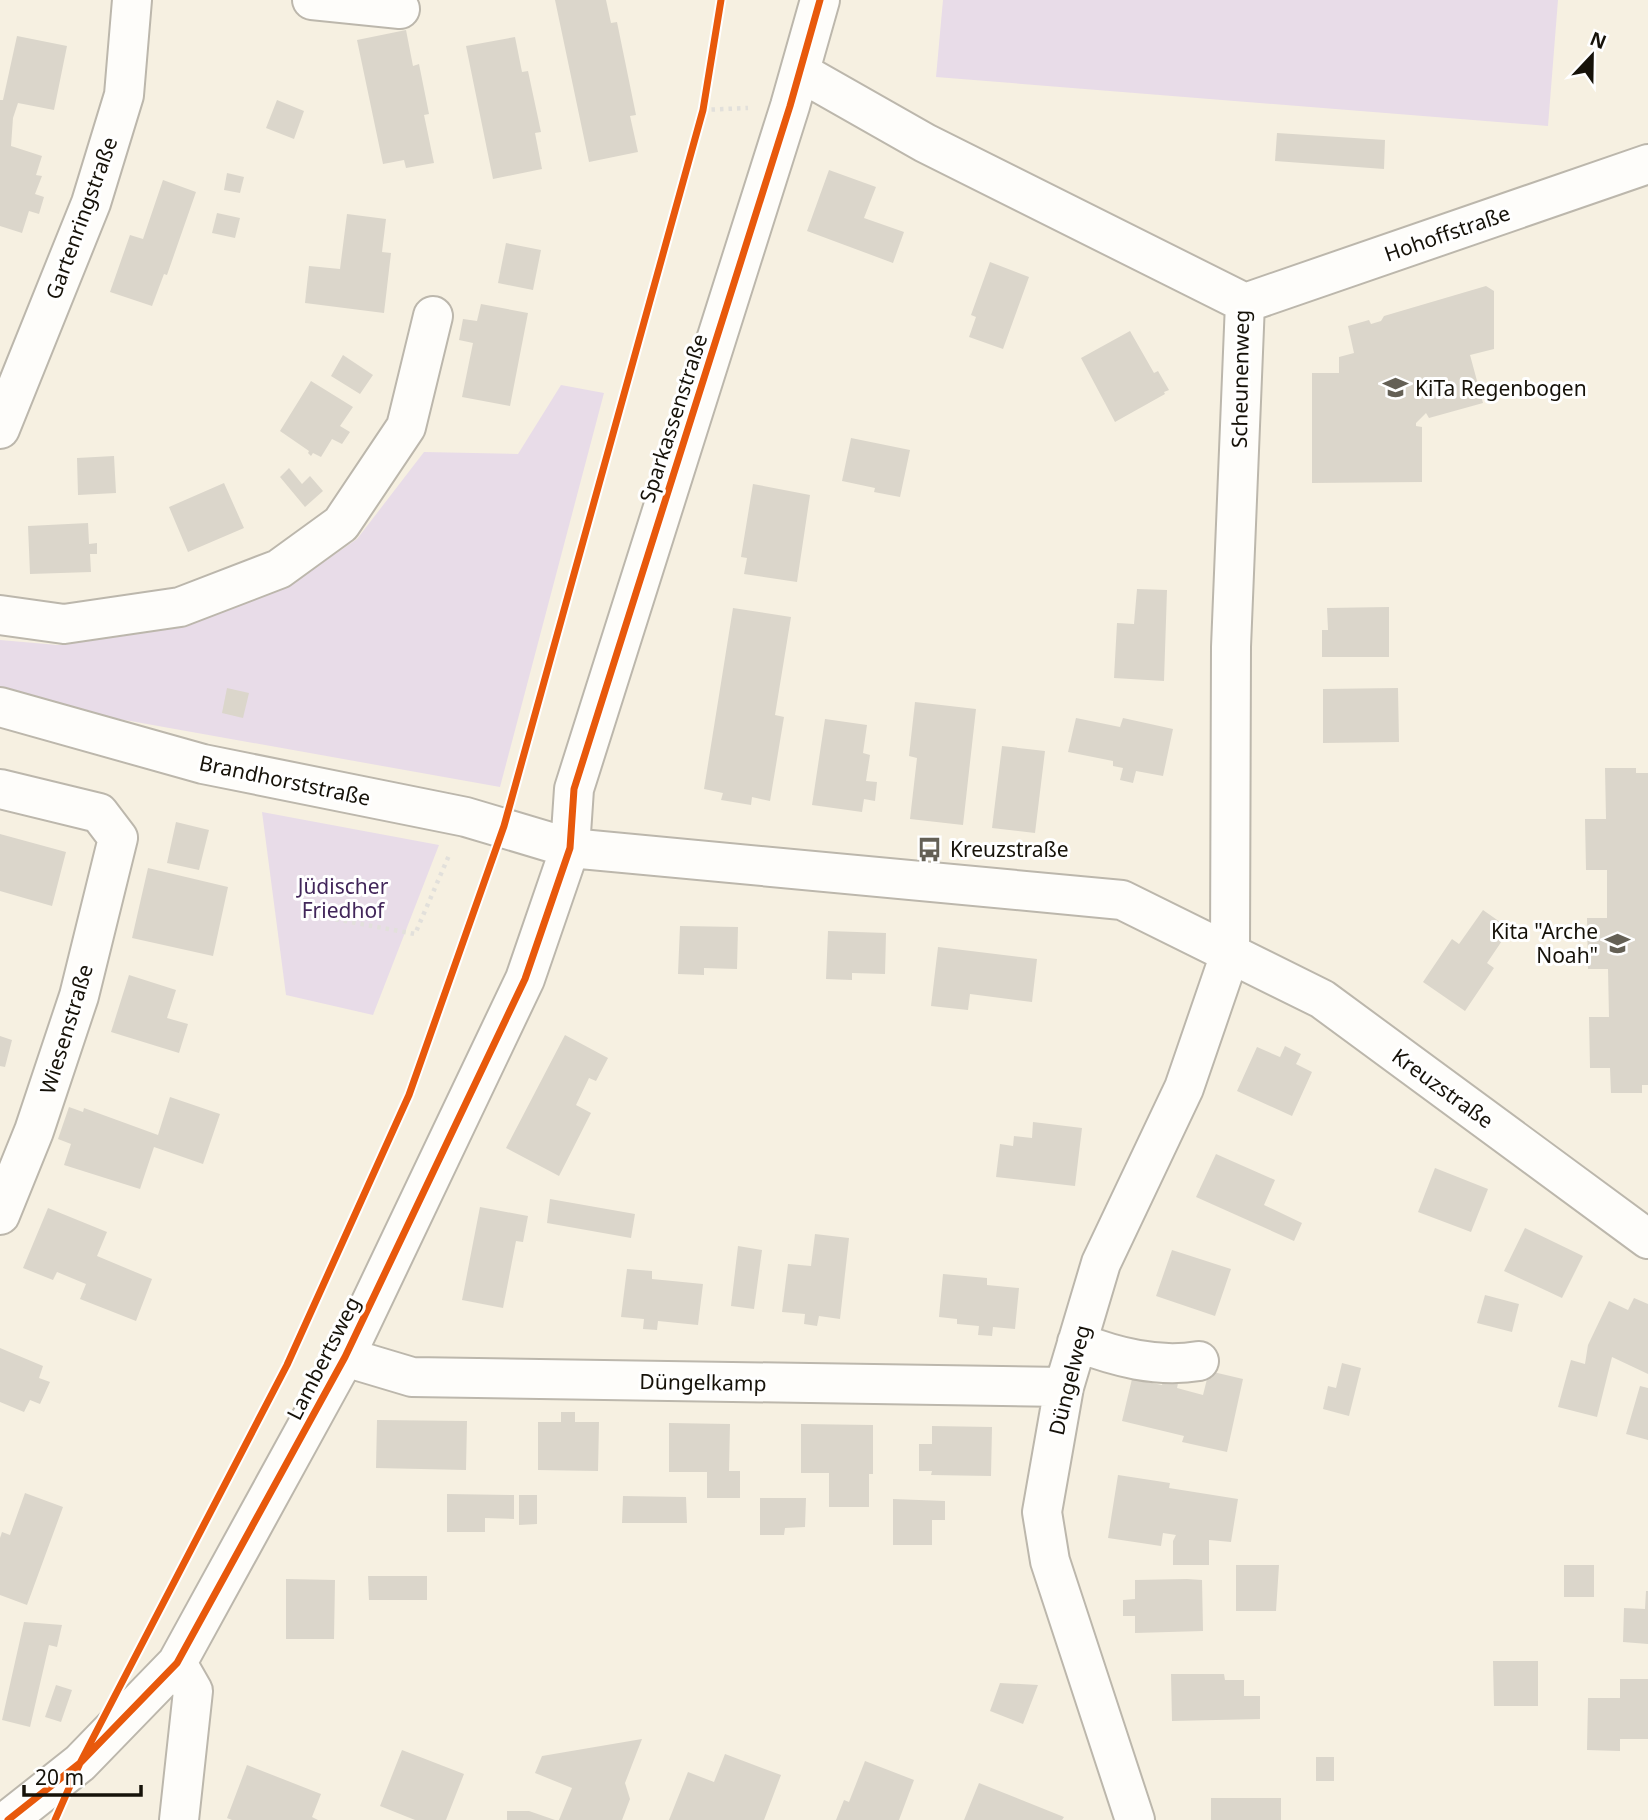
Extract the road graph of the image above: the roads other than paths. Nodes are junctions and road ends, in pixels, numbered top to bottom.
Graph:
1 (132, 0) edge
2 (312, 0) edge
3 (820, 0) edge
4 (400, 9) dead end
5 (800, 72) junction
6 (1648, 164) edge
7 (1245, 303) junction
8 (433, 316) dead end
9 (0, 429) edge
10 (0, 615) edge
11 (0, 707) edge
12 (0, 789) edge
13 (570, 848) junction
14 (1230, 954) junction
15 (0, 1215) edge
16 (1648, 1239) edge
17 (1077, 1342) junction
18 (345, 1357) junction
19 (1199, 1361) dead end
20 (1064, 1387) junction
21 (177, 1663) junction
22 (8, 1820) edge
23 (179, 1820) edge
24 (1135, 1820) edge

1 - 9 street, Gartenringstraße
2 - 4 street
3 - 5 street, Sparkassenstraße
5 - 7 street, Scheunenweg
5 - 13 street, Sparkassenstraße
6 - 7 street, Hohoffstraße
7 - 14 street, Scheunenweg
8 - 10 street
11 - 13 street, Brandhorststraße
12 - 15 street, Wiesenstraße
13 - 14 street, Kreuzstraße
13 - 18 street, Lambertsweg
14 - 16 street, Kreuzstraße
14 - 17 street, Düngelweg
17 - 19 street
17 - 20 street, Düngelweg
18 - 20 street, Düngelkamp
18 - 21 street, Lambertsweg
20 - 24 street, Düngelweg
21 - 22 street, Lambertsweg
21 - 23 street

